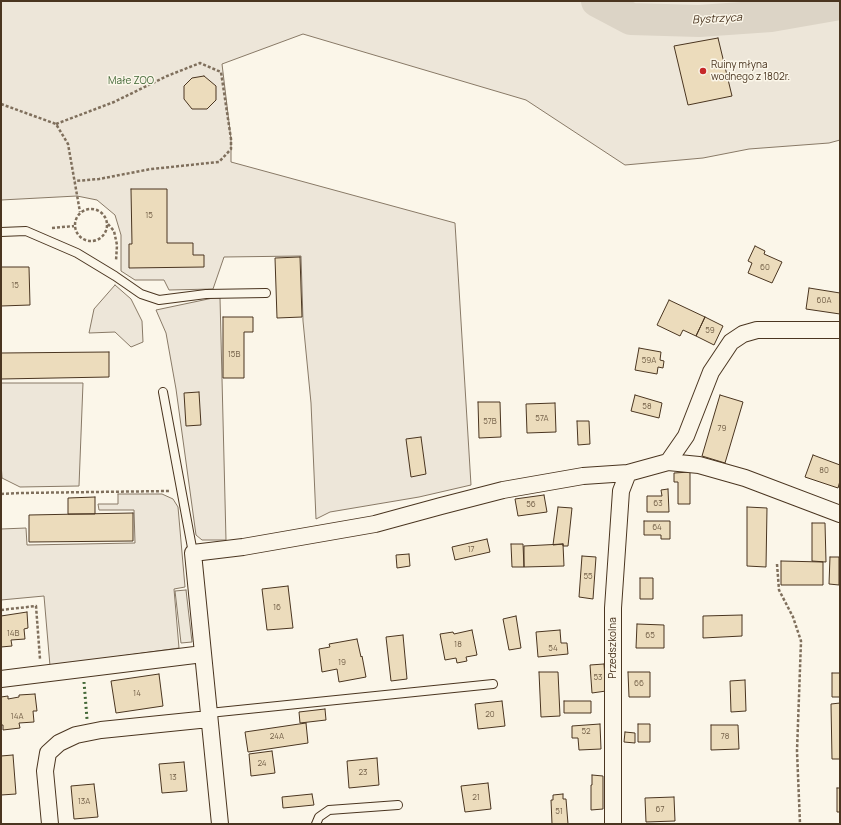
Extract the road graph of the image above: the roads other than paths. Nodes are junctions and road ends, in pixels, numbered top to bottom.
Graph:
1 (1, 232) edge
2 (266, 294) dead end
3 (840, 330) edge
4 (164, 392) dead end
5 (668, 462) junction
6 (628, 473) junction
7 (840, 514) edge
8 (193, 553) junction
9 (203, 654) junction
10 (1, 679) edge
11 (493, 684) dead end
12 (209, 716) junction
13 (398, 805) dead end
14 (50, 824) edge
15 (220, 824) edge
16 (316, 824) edge
17 (613, 824) edge

1 - 2 lane
3 - 5 street
4 - 8 lane
5 - 6 street
5 - 7 street
6 - 8 street
6 - 17 street, Przedszkolna
8 - 9 street
9 - 10 street
9 - 12 street
11 - 12 lane
12 - 14 street
12 - 15 street
13 - 16 lane

